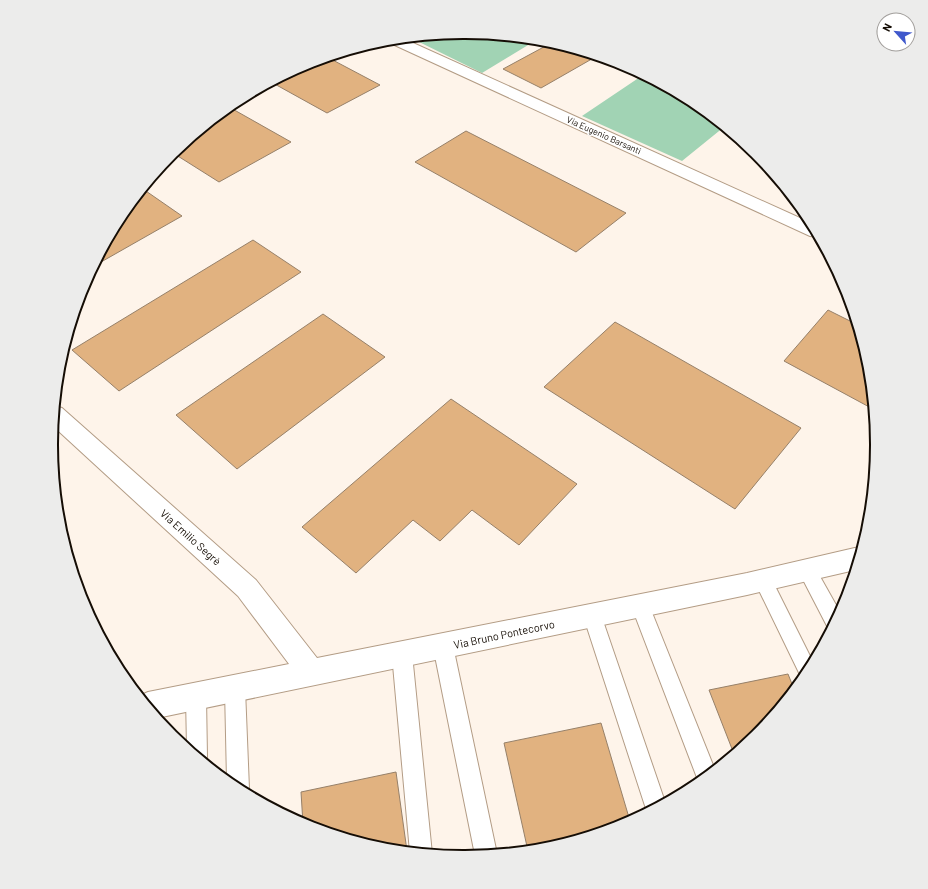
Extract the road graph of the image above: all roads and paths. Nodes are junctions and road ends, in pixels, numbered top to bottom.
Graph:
1 (403, 44) edge
2 (806, 228) edge
3 (59, 418) edge
4 (853, 559) edge
5 (807, 570) junction
6 (763, 580) junction
7 (640, 605) junction
8 (592, 615) junction
9 (832, 616) edge
10 (443, 646) junction
11 (402, 654) junction
12 (804, 665) edge
13 (312, 673) junction
14 (235, 689) junction
15 (196, 697) junction
16 (153, 705) edge
17 (197, 749) edge
18 (705, 770) edge
19 (238, 781) edge
20 (654, 802) edge
21 (420, 848) edge
22 (485, 849) edge

1 - 2 street, Via Eugenio Barsanti
3 - 13 street, Via Emilio Segrè
4 - 5 street, Via Bruno Pontecorvo
5 - 6 street, Via Bruno Pontecorvo
5 - 9 lane
6 - 7 street, Via Bruno Pontecorvo
6 - 12 lane
7 - 8 street, Via Bruno Pontecorvo
7 - 18 lane
8 - 10 street, Via Bruno Pontecorvo
8 - 20 lane
10 - 11 street, Via Bruno Pontecorvo
10 - 22 lane
11 - 13 street, Via Bruno Pontecorvo
11 - 21 lane
13 - 14 street, Via Bruno Pontecorvo
14 - 15 street, Via Bruno Pontecorvo
14 - 19 lane
15 - 16 street, Via Bruno Pontecorvo
15 - 17 lane

